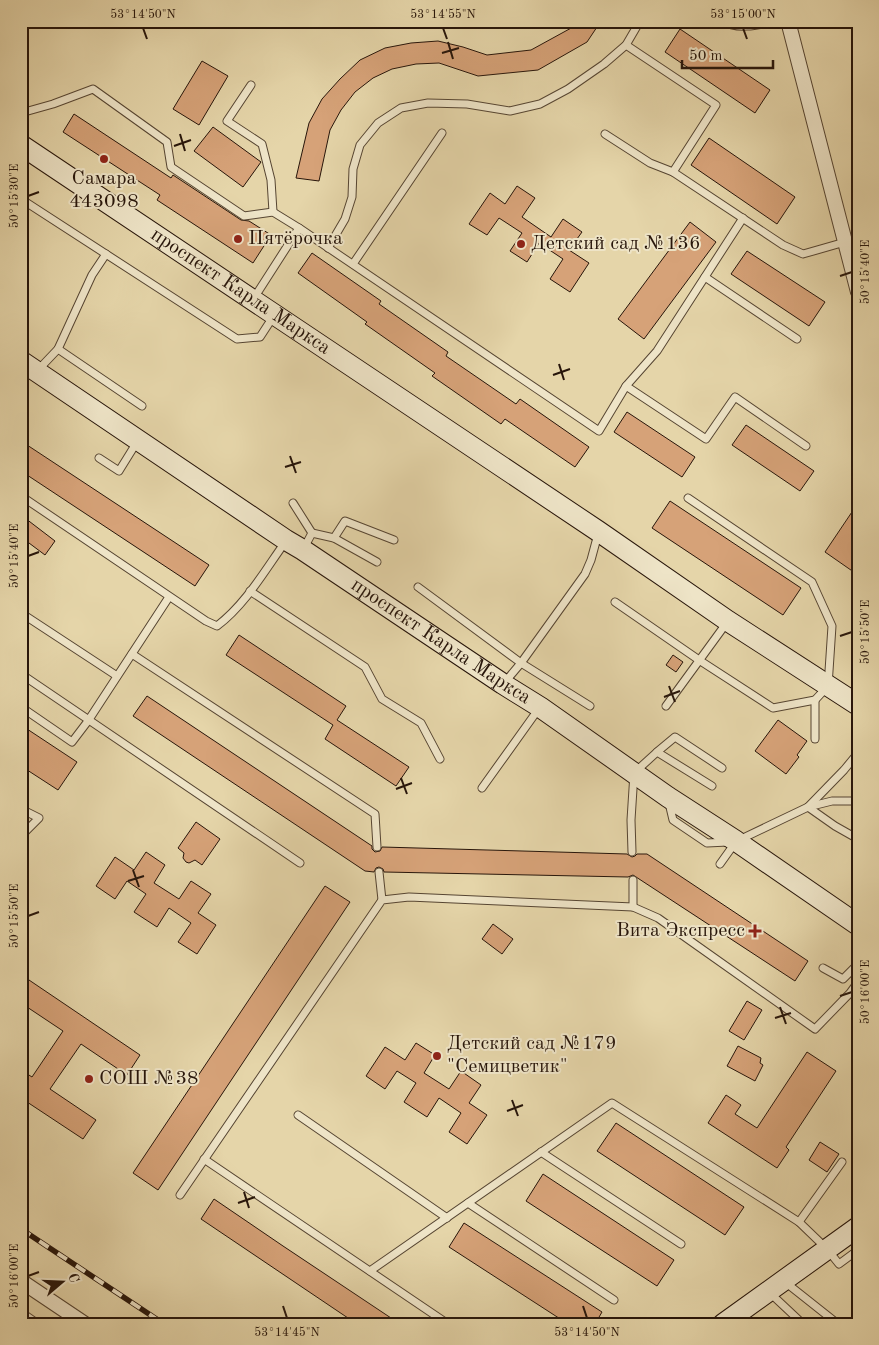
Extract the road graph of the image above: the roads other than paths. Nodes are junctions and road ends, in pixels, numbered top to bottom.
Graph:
1 (640, 21) edge
2 (723, 21) edge
3 (778, 21) edge
4 (788, 21) edge
5 (626, 45) junction
6 (251, 85) dead end
7 (21, 113) edge
8 (442, 133) dead end
9 (605, 134) dead end
10 (23, 150) edge
11 (673, 172) junction
12 (21, 199) edge
13 (273, 212) junction
14 (743, 218) junction
15 (299, 228) junction
16 (845, 242) junction
17 (328, 248) junction
18 (106, 254) junction
19 (353, 264) junction
20 (705, 277) junction
21 (858, 292) edge
22 (253, 300) junction
23 (274, 315) junction
24 (797, 339) dead end
25 (58, 349) junction
26 (29, 366) edge
27 (626, 386) junction
28 (142, 406) dead end
29 (138, 439) junction
30 (806, 446) dead end
31 (99, 458) dead end
32 (21, 496) edge
33 (688, 498) dead end
34 (293, 503) dead end
35 (598, 531) junction
36 (334, 538) junction
37 (394, 540) dead end
38 (300, 541) junction
39 (377, 562) dead end
40 (418, 587) dead end
41 (250, 591) junction
42 (169, 596) junction
43 (615, 602) dead end
44 (21, 613) edge
45 (728, 621) junction
46 (132, 654) junction
47 (699, 660) junction
48 (521, 663) junction
49 (21, 674) edge
50 (118, 676) junction
51 (503, 684) junction
52 (821, 693) junction
53 (858, 705) edge
54 (590, 706) dead end
55 (666, 706) dead end
56 (21, 707) edge
57 (540, 707) junction
58 (88, 721) junction
59 (815, 739) dead end
60 (657, 752) junction
61 (858, 753) edge
62 (440, 759) dead end
63 (722, 768) dead end
64 (634, 773) junction
65 (712, 786) dead end
66 (482, 788) dead end
67 (858, 801) edge
68 (808, 807) junction
69 (21, 808) edge
70 (21, 836) edge
71 (858, 839) edge
72 (736, 841) junction
73 (377, 846) dead end
74 (632, 852) dead end
75 (300, 863) dead end
76 (720, 864) dead end
77 (379, 872) dead end
78 (633, 880) dead end
79 (382, 900) junction
80 (633, 907) junction
81 (858, 925) edge
82 (858, 964) edge
83 (823, 968) dead end
84 (858, 982) edge
85 (298, 1115) dead end
86 (541, 1152) junction
87 (204, 1159) junction
88 (842, 1162) dead end
89 (180, 1195) dead end
90 (468, 1203) junction
91 (447, 1218) junction
92 (799, 1222) junction
93 (858, 1226) edge
94 (682, 1244) dead end
95 (827, 1249) junction
96 (858, 1250) edge
97 (370, 1272) junction
98 (21, 1281) edge
99 (775, 1286) junction
100 (614, 1300) dead end
101 (25, 1315) dead end
102 (38, 1324) edge
103 (85, 1324) edge
104 (448, 1324) edge
105 (723, 1324) edge
106 (803, 1324) edge
107 (838, 1324) edge

1 - 5 lane
2 - 3 lane
4 - 16 street
5 - 11 lane
5 - 17 lane
6 - 13 lane
7 - 13 lane
8 - 19 lane
9 - 11 lane
10 - 22 main road, проспект Карла Маркса
11 - 14 lane
12 - 18 lane
13 - 15 lane
14 - 16 lane
14 - 20 lane
15 - 17 lane
15 - 22 lane
16 - 21 street
17 - 19 lane
18 - 23 lane
18 - 25 lane
19 - 27 lane
20 - 24 lane
20 - 27 lane
22 - 23 main road, проспект Карла Маркса
23 - 35 main road, проспект Карла Маркса
25 - 26 lane
25 - 28 lane
26 - 29 main road, проспект Карла Маркса
27 - 30 lane
29 - 31 lane
29 - 38 main road, проспект Карла Маркса
32 - 42 lane
33 - 52 lane
34 - 38 lane
35 - 45 main road, проспект Карла Маркса
35 - 48 lane
36 - 37 lane
36 - 38 lane
36 - 39 lane
38 - 41 lane
38 - 51 main road, проспект Карла Маркса
40 - 48 lane
41 - 42 lane
41 - 62 lane
42 - 46 lane
43 - 47 lane
44 - 50 lane
45 - 47 lane
45 - 52 main road, проспект Карла Маркса
46 - 50 lane
46 - 73 lane
47 - 52 lane
47 - 55 lane
48 - 51 lane
48 - 54 lane
49 - 58 lane
50 - 58 lane
51 - 57 main road, проспект Карла Маркса
52 - 53 main road, проспект Карла Маркса
52 - 59 lane
56 - 58 lane
57 - 64 main road, проспект Карла Маркса
57 - 66 lane
58 - 75 lane
60 - 63 lane
60 - 64 lane
60 - 65 lane
61 - 68 lane
64 - 72 main road, проспект Карла Маркса
64 - 74 lane
67 - 68 lane
68 - 71 lane
68 - 72 lane
69 - 70 lane
72 - 76 lane
72 - 81 main road, проспект Карла Маркса
77 - 79 lane
78 - 80 lane
79 - 80 lane
79 - 87 lane
80 - 84 lane
82 - 83 lane
85 - 91 lane
86 - 90 lane
86 - 92 lane
86 - 94 lane
87 - 89 lane
87 - 97 lane
88 - 92 lane
90 - 91 lane
90 - 100 lane
91 - 97 lane
92 - 95 lane
93 - 95 main road
95 - 96 lane
95 - 99 main road
97 - 104 lane
98 - 103 street
99 - 105 main road
99 - 106 lane
99 - 107 lane
101 - 102 lane

